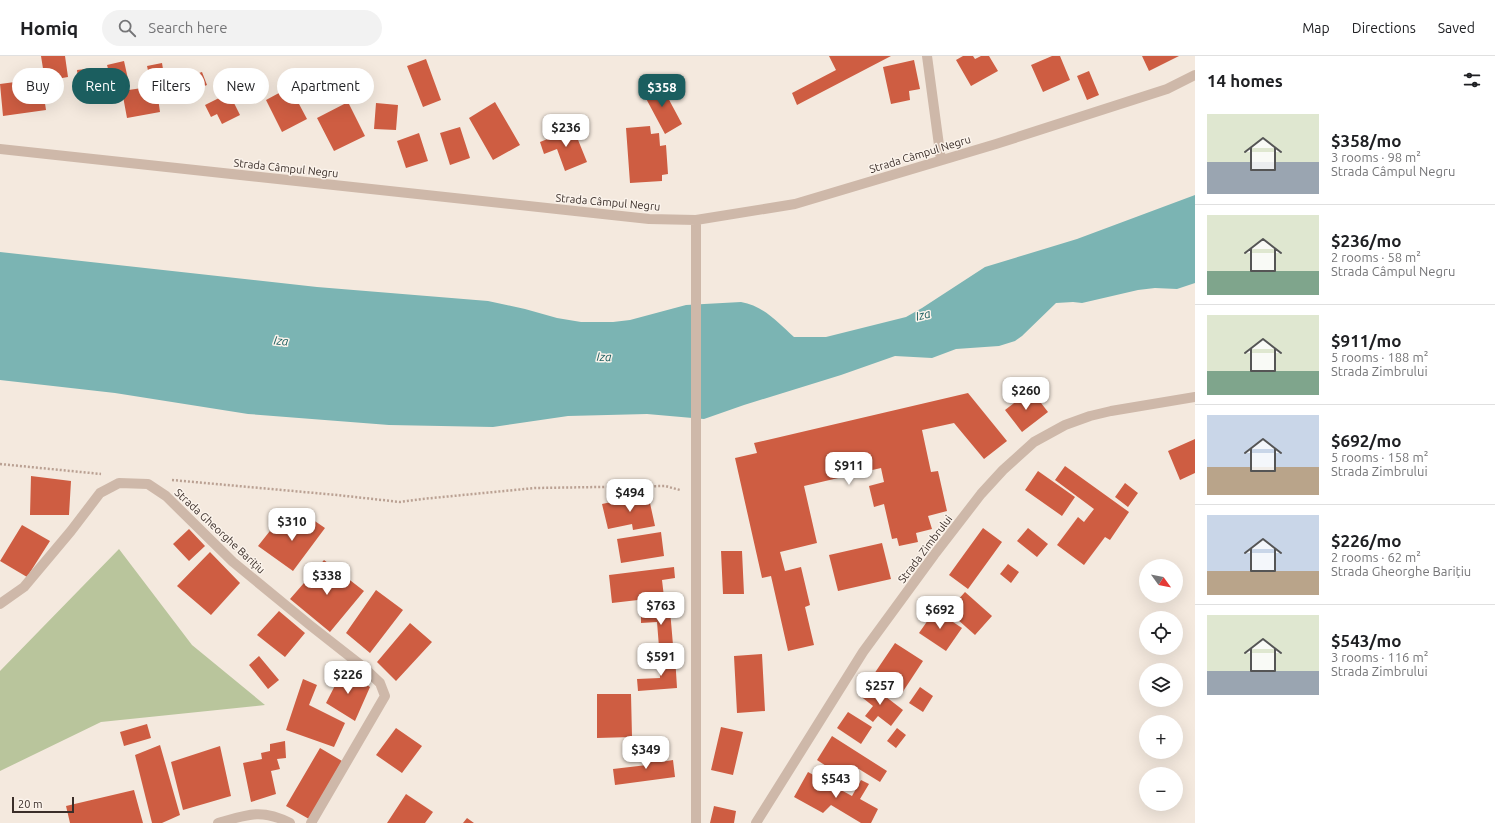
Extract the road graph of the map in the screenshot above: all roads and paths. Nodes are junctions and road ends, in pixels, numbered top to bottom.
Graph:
1 (927, 56) edge
2 (1195, 75) edge
3 (0, 149) edge
4 (941, 160) junction
5 (696, 220) junction
6 (1195, 397) edge
7 (0, 464) edge
8 (103, 474) dead end
9 (165, 480) dead end
10 (696, 499) junction
11 (0, 604) edge
12 (218, 823) edge
13 (290, 823) edge
14 (311, 823) edge
15 (696, 823) edge
16 (756, 823) edge

1 - 4 street
2 - 4 street, Strada Câmpul Negru
3 - 5 street, Strada Câmpul Negru
4 - 5 street, Strada Câmpul Negru
5 - 10 street
6 - 16 street, Strada Zimbrului
7 - 8 path
9 - 10 path
10 - 15 street
11 - 14 street, Strada Gheorghe Barițiu
12 - 13 street

